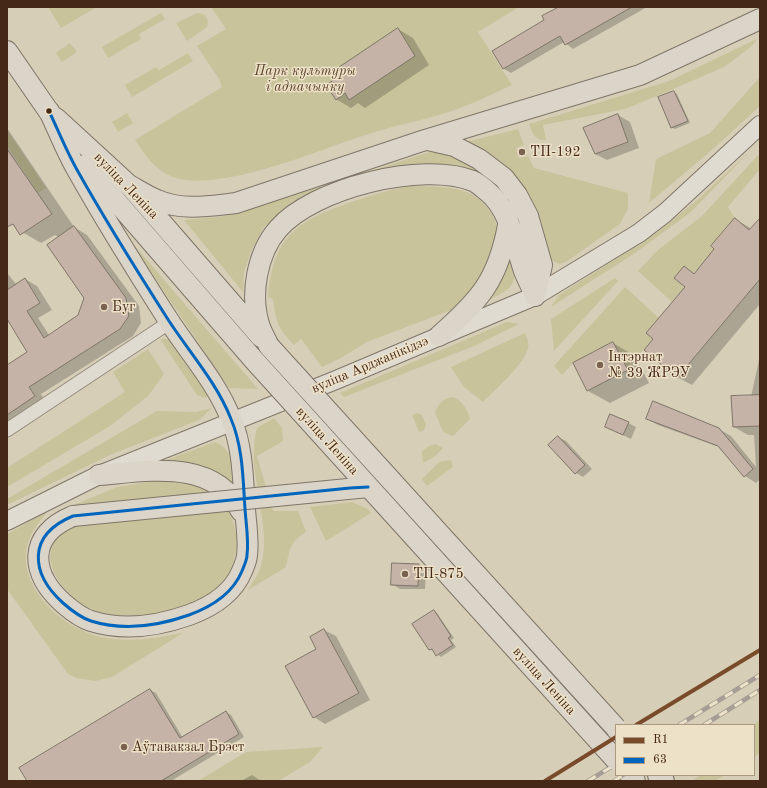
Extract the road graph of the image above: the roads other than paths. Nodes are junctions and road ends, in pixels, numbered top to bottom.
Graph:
1 (760, 19) edge
2 (7, 52) edge
3 (49, 111) junction
4 (760, 125) edge
5 (425, 140) junction
6 (129, 185) junction
7 (508, 225) junction
8 (535, 296) junction
9 (170, 322) junction
10 (439, 336) junction
11 (269, 346) junction
12 (232, 421) junction
13 (7, 430) edge
14 (99, 475) junction
15 (368, 487) junction
16 (246, 520) junction
17 (7, 521) edge
18 (615, 727) edge
19 (615, 759) edge

1 - 5 main road
2 - 3 main road, вуліца Леніна
3 - 6 main road, вуліца Леніна
3 - 9 main road
3 - 15 main road, вуліца Леніна, bridge
4 - 8 main road, вуліца Арджанікідзэ
5 - 6 main road
5 - 8 main road
6 - 11 main road, вуліца Леніна
7 - 8 main road
7 - 10 main road
7 - 11 main road
8 - 10 main road, вуліца Арджанікідзэ
9 - 12 main road
9 - 13 street
10 - 12 main road, вуліца Арджанікідзэ
11 - 18 main road, вуліца Леніна, bridge
12 - 14 main road, вуліца Арджанікідзэ
12 - 16 main road
14 - 16 main road
14 - 17 main road, вуліца Арджанікідзэ
15 - 16 main road, bridge
15 - 19 main road, вуліца Леніна, bridge

